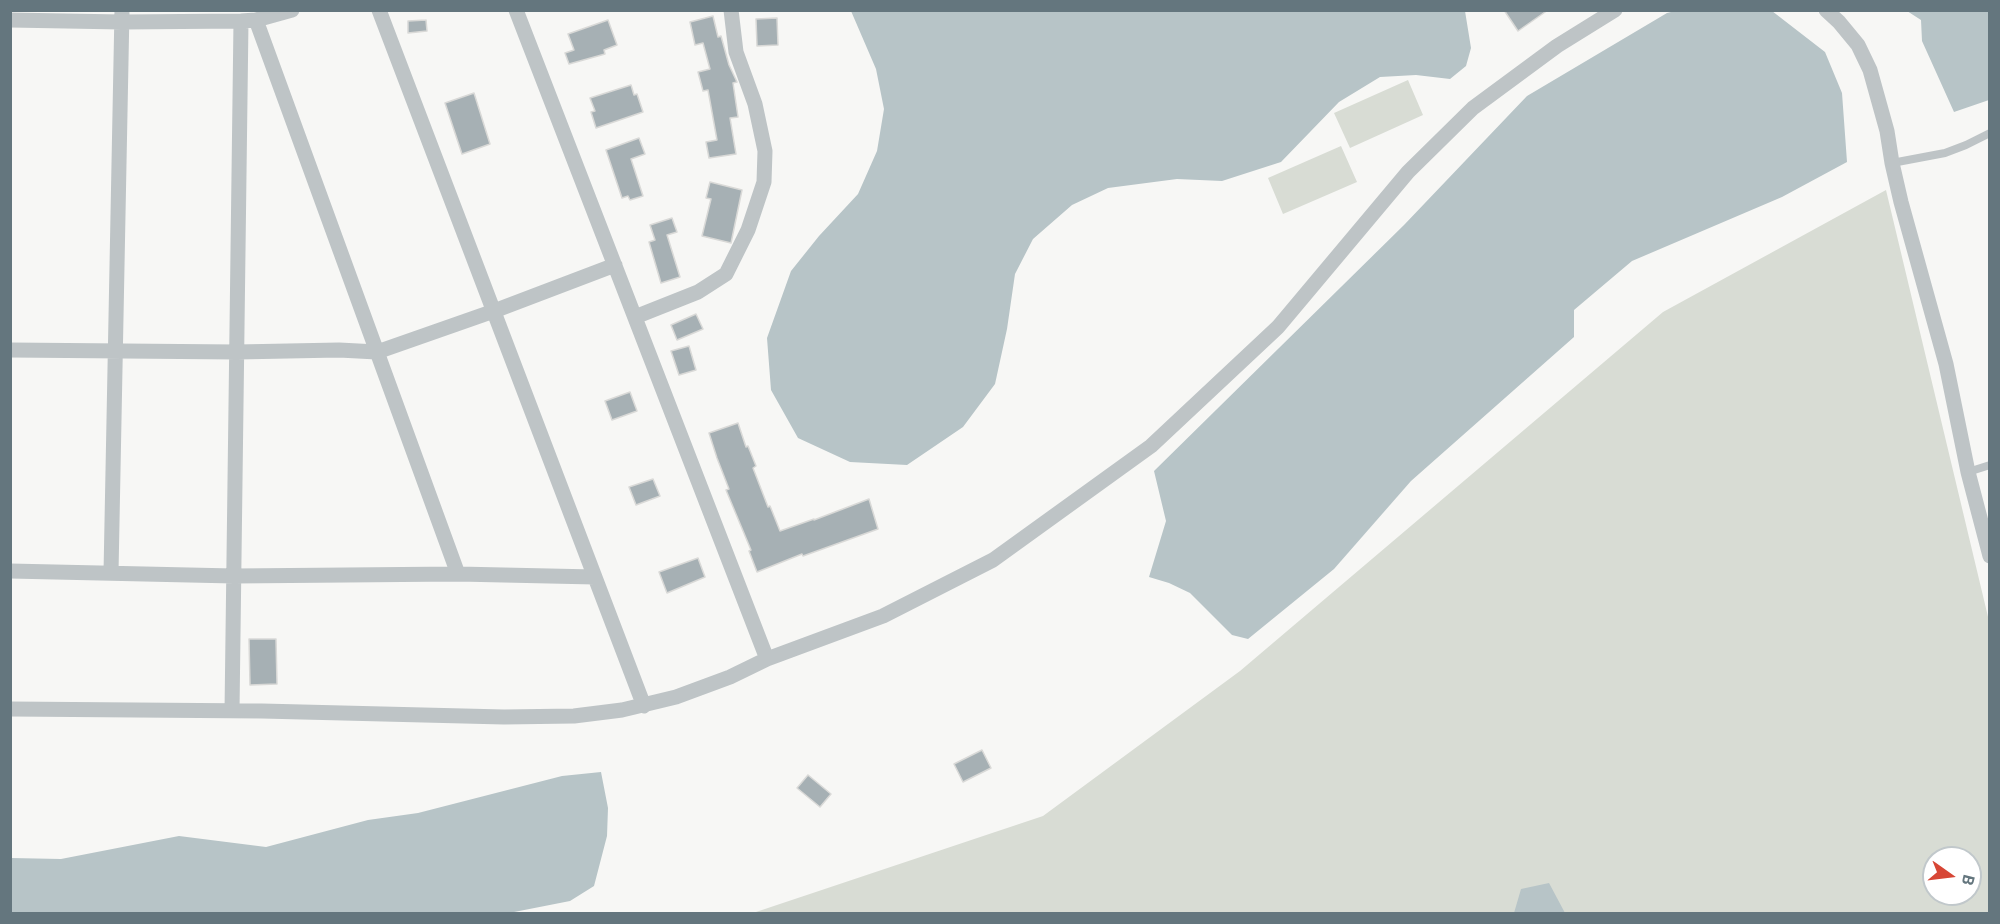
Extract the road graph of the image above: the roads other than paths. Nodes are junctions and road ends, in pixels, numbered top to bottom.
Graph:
1 (292, 10) edge
2 (379, 10) edge
3 (516, 10) edge
4 (730, 10) edge
5 (1615, 10) edge
6 (1826, 10) edge
7 (122, 16) edge
8 (10, 20) edge
9 (256, 20) junction
10 (241, 21) junction
11 (1989, 133) edge
12 (1892, 163) junction
13 (615, 265) junction
14 (494, 311) junction
15 (635, 318) junction
16 (10, 350) edge
17 (115, 351) junction
18 (237, 352) junction
19 (378, 352) junction
20 (1989, 465) edge
21 (1968, 472) junction
22 (1989, 556) edge
23 (10, 571) edge
24 (111, 573) junction
25 (458, 574) junction
26 (234, 576) junction
27 (595, 576) junction
28 (767, 660) junction
29 (644, 706) junction
30 (10, 709) edge
31 (232, 711) junction

1 - 9 street
2 - 14 street
3 - 13 street
4 - 15 street
5 - 28 street
6 - 12 street
7 - 8 street
7 - 10 street
7 - 17 street
9 - 10 street
9 - 19 street
10 - 18 street
11 - 12 lane
12 - 21 street
13 - 14 street
13 - 15 street
14 - 19 street
14 - 27 street
15 - 28 street
16 - 17 street
17 - 18 street
17 - 24 street
18 - 19 street
18 - 26 street
19 - 25 street
20 - 21 lane
21 - 22 street
23 - 24 street
24 - 26 street
25 - 26 street
25 - 27 street
26 - 31 street
27 - 29 street
28 - 29 street
29 - 31 street
30 - 31 street

